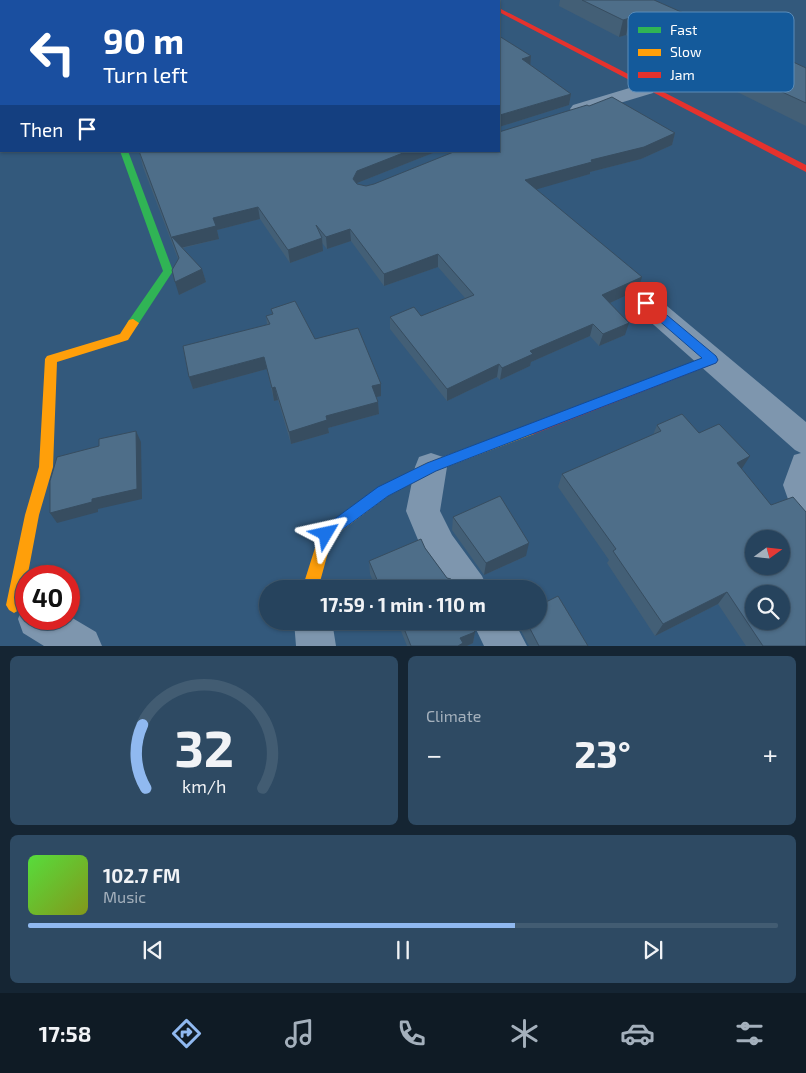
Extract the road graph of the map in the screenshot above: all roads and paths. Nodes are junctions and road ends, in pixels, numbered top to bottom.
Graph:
1 (500, 11) edge
2 (500, 17) edge
3 (628, 77) edge
4 (628, 80) edge
5 (636, 92) edge
6 (652, 92) edge
7 (657, 92) edge
8 (564, 114) edge
9 (124, 152) edge
10 (806, 169) edge
11 (806, 174) edge
12 (646, 303) dead end
13 (712, 360) junction
14 (806, 441) edge
15 (806, 465) edge
16 (431, 467) junction
17 (806, 505) edge
18 (25, 565) edge
19 (313, 580) edge
20 (462, 580) edge
21 (54, 630) edge
22 (314, 630) edge
23 (497, 630) edge
24 (82, 646) edge
25 (316, 646) edge
26 (507, 646) edge

1 - 3 main road
2 - 4 main road
5 - 8 street
6 - 11 main road
7 - 10 main road
9 - 18 main road
12 - 13 street
13 - 14 street
13 - 16 main road
15 - 17 street
16 - 19 main road
16 - 20 street
21 - 24 street
22 - 25 street
23 - 26 street

